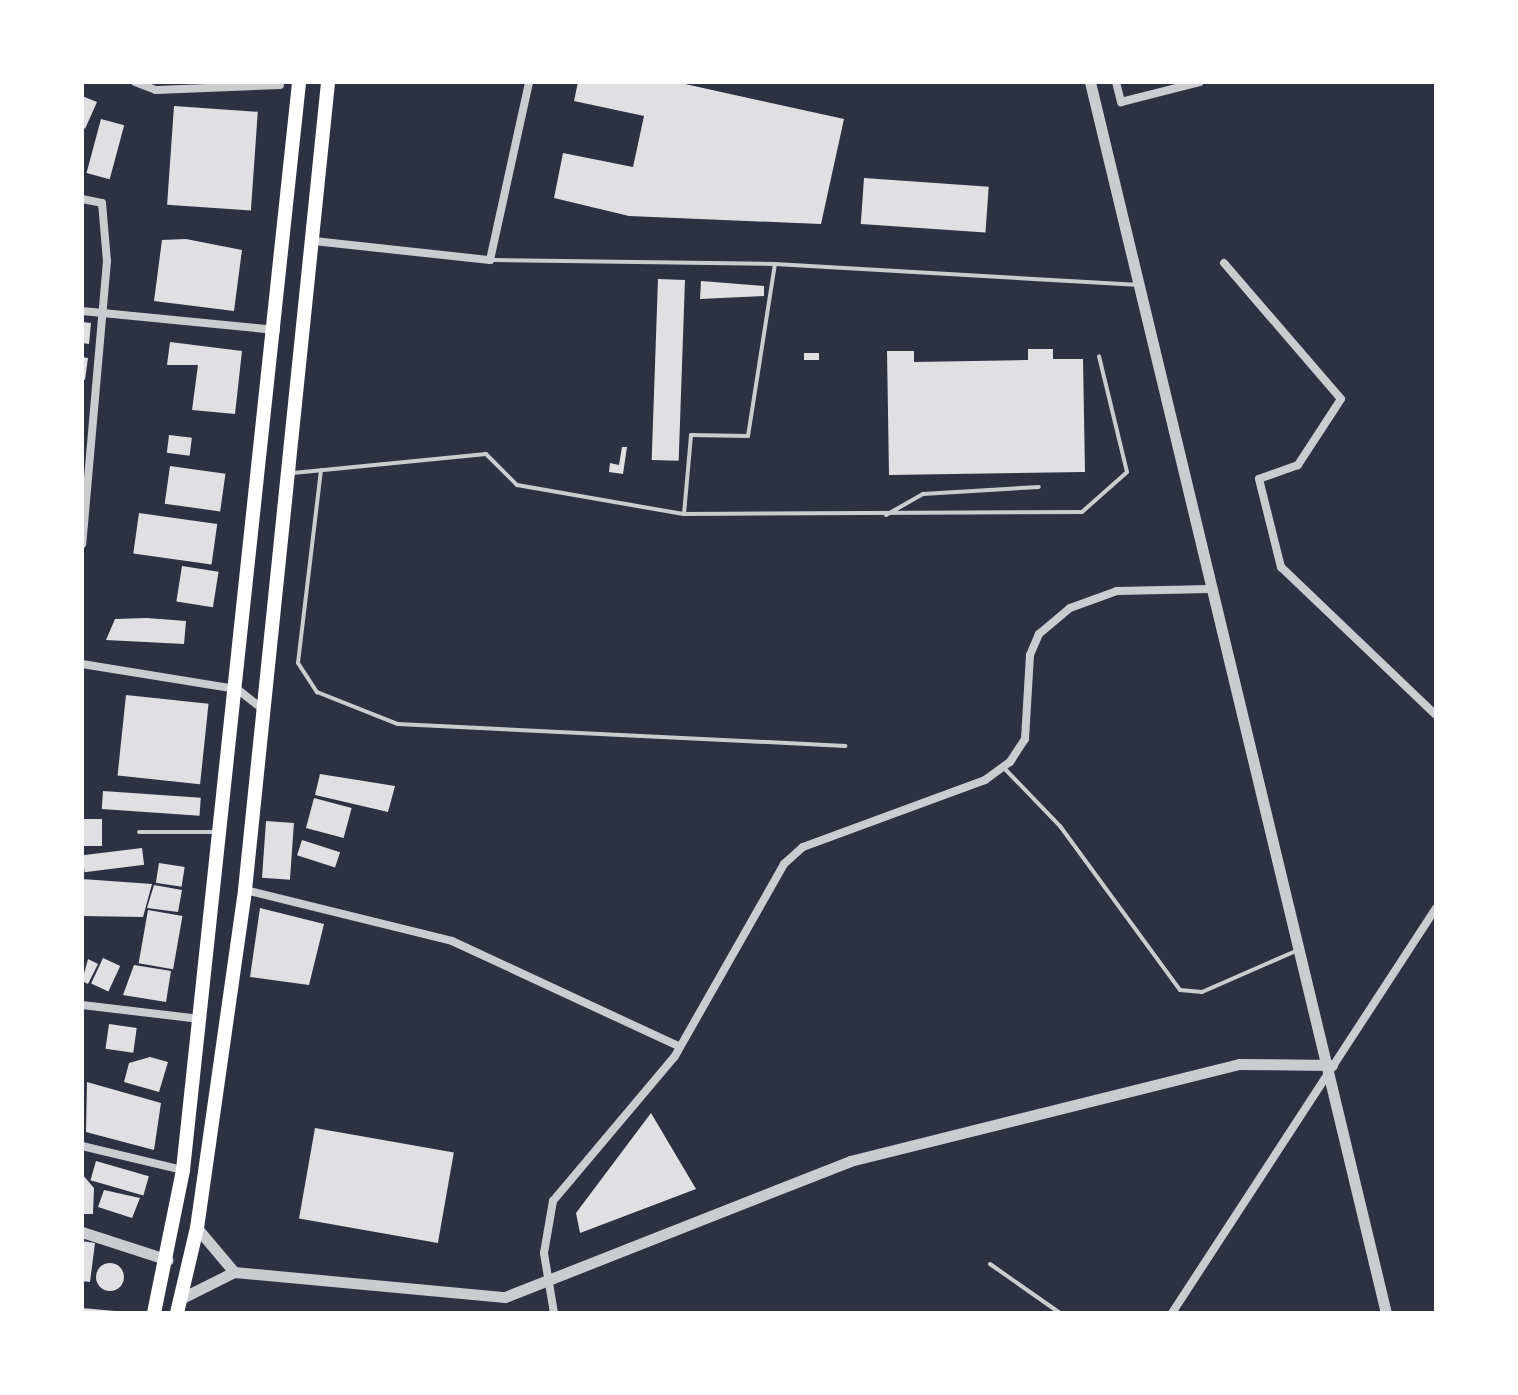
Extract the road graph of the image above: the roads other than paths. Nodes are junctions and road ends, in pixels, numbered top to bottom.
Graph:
1 (135, 82) edge
2 (299, 82) edge
3 (328, 82) edge
4 (529, 82) edge
5 (1090, 82) edge
6 (1116, 82) edge
7 (1200, 82) edge
8 (280, 85) dead end
9 (82, 199) edge
10 (314, 241) junction
11 (490, 260) junction
12 (1224, 263) dead end
13 (775, 264) junction
14 (1138, 285) junction
15 (82, 311) edge
16 (104, 316) junction
17 (277, 330) junction
18 (1099, 356) dead end
19 (86, 451) edge
20 (321, 470) junction
21 (293, 473) junction
22 (1039, 487) dead end
23 (684, 514) junction
24 (884, 516) junction
25 (82, 544) edge
26 (1210, 589) junction
27 (82, 664) edge
28 (237, 689) junction
29 (266, 711) junction
30 (1436, 715) edge
31 (845, 746) dead end
32 (1004, 768) junction
33 (139, 832) dead end
34 (221, 832) junction
35 (245, 890) junction
36 (1436, 908) edge
37 (1301, 949) junction
38 (82, 1005) edge
39 (200, 1019) junction
40 (680, 1047) junction
41 (1332, 1065) junction
42 (82, 1146) edge
43 (183, 1170) junction
44 (197, 1228) junction
45 (82, 1232) edge
46 (168, 1260) junction
47 (990, 1264) dead end
48 (234, 1272) junction
49 (550, 1281) junction
50 (182, 1298) junction
51 (154, 1313) edge
52 (177, 1313) edge
53 (554, 1313) edge
54 (1060, 1313) edge
55 (1172, 1313) edge
56 (1386, 1313) edge

1 - 8 street
2 - 17 main road
3 - 10 main road
4 - 11 street
5 - 14 street
6 - 7 street
9 - 16 street
10 - 11 street
10 - 21 main road
11 - 13 lane
12 - 30 street
13 - 14 lane
13 - 23 lane
14 - 26 street
15 - 16 street
16 - 17 street
16 - 19 street
17 - 28 main road
18 - 24 lane
19 - 25 street
20 - 21 lane
20 - 23 lane
20 - 31 lane
21 - 29 main road
22 - 24 lane
23 - 24 lane
26 - 32 street
26 - 37 street
27 - 28 street
28 - 29 street
28 - 34 main road
29 - 35 main road
32 - 37 lane
32 - 40 street
33 - 34 lane
34 - 39 main road
35 - 40 street
35 - 44 main road
36 - 41 street
37 - 41 street
38 - 39 street
39 - 43 main road
40 - 49 street
41 - 49 street
41 - 55 street
41 - 56 street
42 - 43 street
43 - 46 main road
44 - 48 street
44 - 50 main road
45 - 46 street
46 - 51 main road
47 - 54 lane
48 - 49 street
48 - 50 street
49 - 53 street
50 - 52 main road

